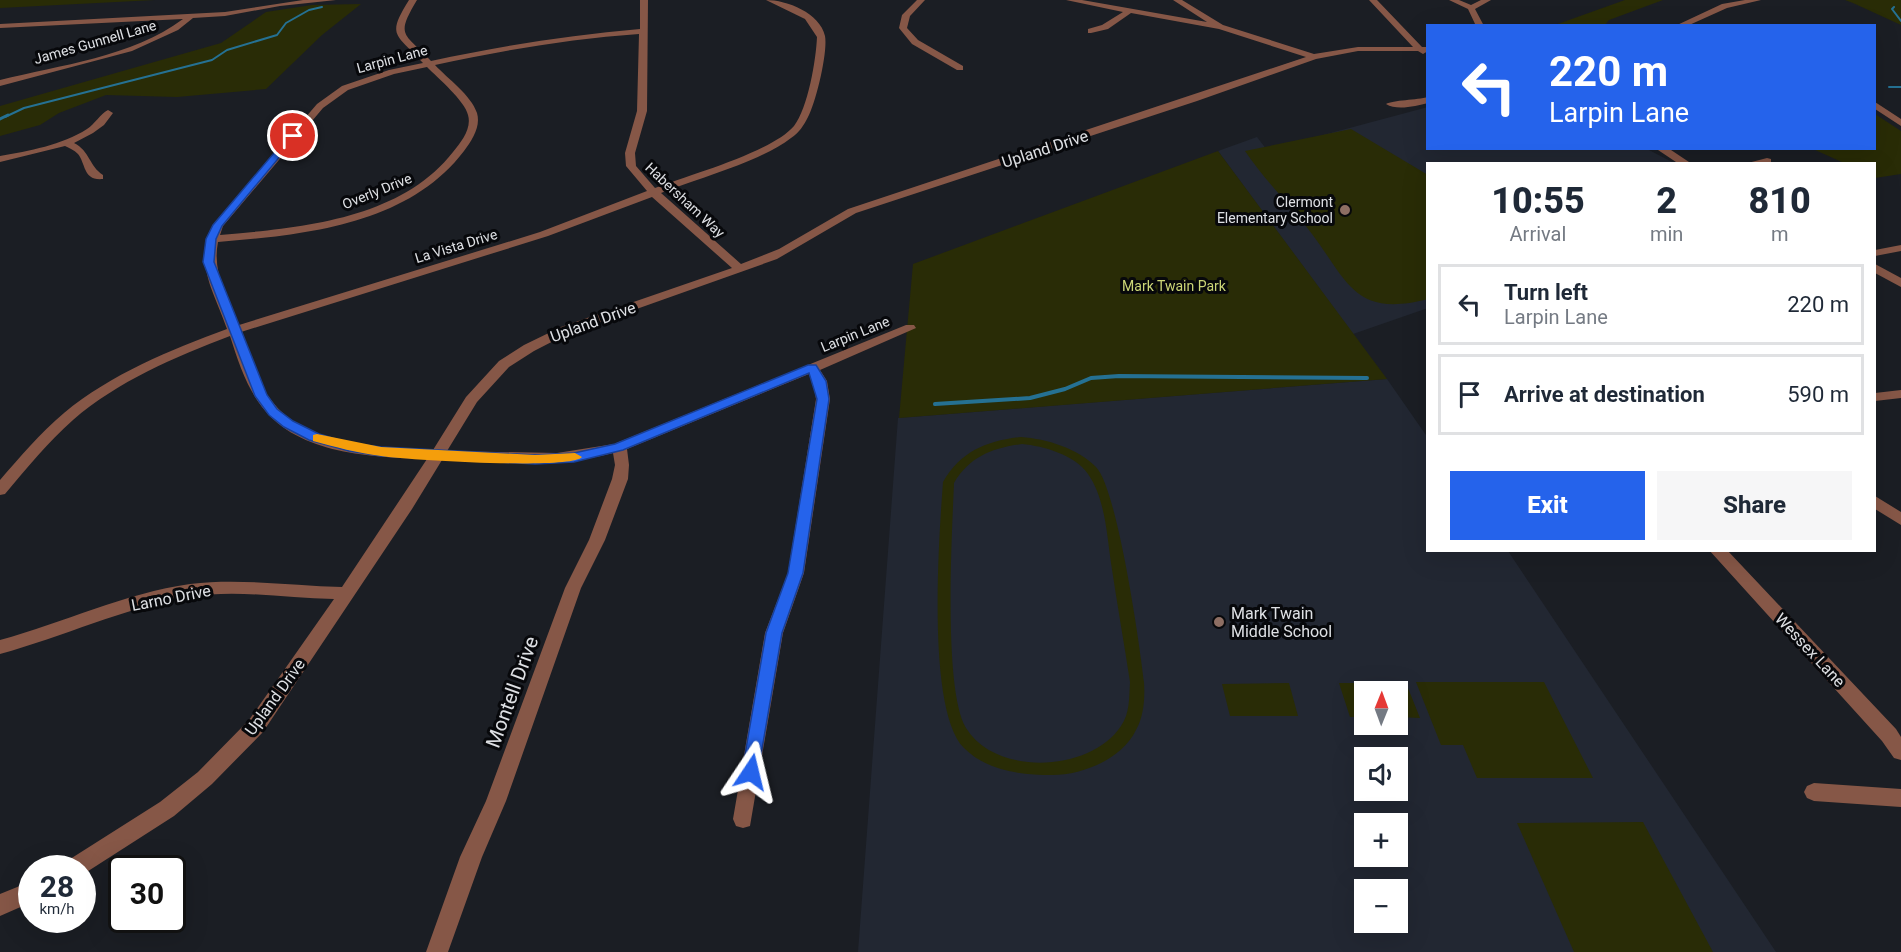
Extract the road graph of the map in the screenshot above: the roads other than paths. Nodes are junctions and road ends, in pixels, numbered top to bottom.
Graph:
1 (332, 0) edge
2 (413, 0) edge
3 (644, 0) edge
4 (770, 0) edge
5 (921, 0) edge
6 (1070, 0) edge
7 (1177, 0) edge
8 (1373, 0) edge
9 (1453, 0) edge
10 (1487, 0) edge
11 (1757, 0) edge
12 (1471, 8) junction
13 (1128, 11) junction
14 (192, 16) junction
15 (1479, 24) edge
16 (1684, 24) edge
17 (0, 26) edge
18 (1220, 27) junction
19 (643, 31) junction
20 (1091, 31) dead end
21 (1424, 49) edge
22 (1314, 57) junction
23 (428, 64) junction
24 (960, 68) dead end
25 (0, 83) edge
26 (1426, 101) edge
27 (1391, 104) dead end
28 (1876, 106) edge
29 (108, 112) dead end
30 (1901, 123) edge
31 (66, 143) junction
32 (1663, 150) edge
33 (0, 159) edge
34 (1767, 161) dead end
35 (1684, 162) edge
36 (1761, 162) edge
37 (99, 177) dead end
38 (653, 192) junction
39 (211, 239) junction
40 (1901, 248) edge
41 (1876, 253) edge
42 (740, 269) junction
43 (1876, 269) edge
44 (1901, 283) edge
45 (910, 328) dead end
46 (234, 330) junction
47 (812, 368) junction
48 (1901, 394) edge
49 (1876, 397) edge
50 (619, 447) junction
51 (440, 455) junction
52 (0, 490) edge
53 (1876, 502) edge
54 (1901, 520) edge
55 (1719, 552) edge
56 (347, 593) junction
57 (0, 647) edge
58 (1901, 752) edge
59 (1814, 792) dead end
60 (1901, 798) edge
61 (743, 819) dead end
62 (95, 855) edge
63 (18, 897) edge
64 (0, 905) edge
65 (437, 952) edge

1 - 14 street
2 - 23 street, Overly Drive
3 - 19 street, Habersham Way
4 - 38 street, La Vista Drive
5 - 24 street
6 - 13 street
7 - 18 street
8 - 21 street
9 - 12 street
10 - 12 street
11 - 16 street
12 - 15 street
13 - 18 street
13 - 20 street
14 - 17 street
14 - 25 street, James Gunnell Lane
18 - 22 street
19 - 23 street, Larpin Lane
19 - 38 street, Habersham Way
21 - 22 street, Upland Drive
22 - 42 street, Upland Drive
23 - 39 street, Larpin Lane
23 - 39 street, Overly Drive
26 - 27 street
28 - 30 street
29 - 31 street
31 - 33 street
31 - 37 street
32 - 35 street
34 - 36 street
38 - 42 street, Habersham Way
38 - 46 street, La Vista Drive
39 - 46 street, Larpin Lane
40 - 41 street
42 - 51 street, Upland Drive
43 - 44 street
45 - 47 street, Larpin Lane
46 - 51 street, Larpin Lane
46 - 52 street, La Vista Drive
47 - 50 street, Larpin Lane
47 - 61 street
48 - 49 street
50 - 51 street, Larpin Lane
50 - 65 street, Montell Drive
51 - 56 street, Upland Drive
53 - 54 street
55 - 58 street, Wessex Lane
56 - 57 street, Larno Drive
56 - 62 street, Upland Drive
59 - 60 street
63 - 64 street

